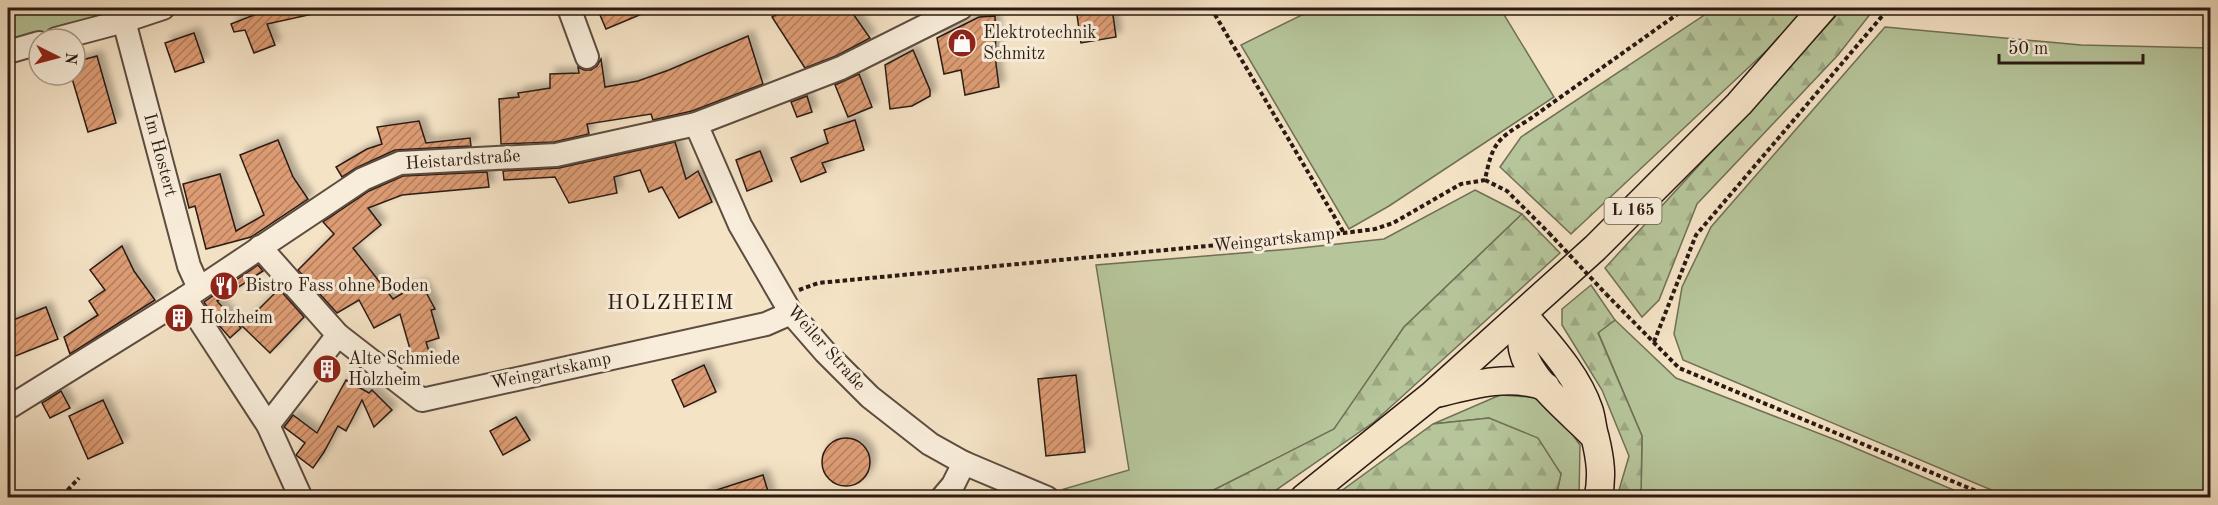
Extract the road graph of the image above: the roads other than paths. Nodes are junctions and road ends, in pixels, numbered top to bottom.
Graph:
1 (163, 8) edge
2 (569, 8) edge
3 (1823, 8) edge
4 (954, 9) edge
5 (124, 21) junction
6 (87, 31) edge
7 (27, 47) edge
8 (8, 52) edge
9 (587, 57) dead end
10 (696, 124) junction
11 (260, 248) junction
12 (192, 293) junction
13 (788, 307) junction
14 (1523, 314) junction
15 (338, 335) junction
16 (1546, 387) junction
17 (1432, 395) junction
18 (8, 408) edge
19 (268, 425) junction
20 (1594, 436) junction
21 (964, 463) junction
22 (1042, 496) edge
23 (301, 498) edge
24 (942, 498) edge
25 (1304, 498) edge
26 (1598, 498) edge

1 - 5 street
2 - 9 street
3 - 14 main road, L 165
4 - 10 street, Heistardstraße
5 - 6 street
5 - 12 street, Im Hostert
7 - 8 street
10 - 11 street, Heistardstraße
10 - 13 street, Weiler Straße
11 - 12 street, Heistardstraße
11 - 15 street, Weingartskamp
12 - 18 street, Heistardstraße
12 - 19 street, Im Hostert
13 - 15 street, Weingartskamp
13 - 21 street, Weiler Straße
14 - 16 main road
14 - 17 main road, L 165
14 - 20 main road
15 - 19 street
16 - 17 main road, L 165
16 - 20 main road
17 - 25 main road, L 165
19 - 23 street, Im Hostert
20 - 26 main road
21 - 22 street, Weiler Straße
21 - 24 street

